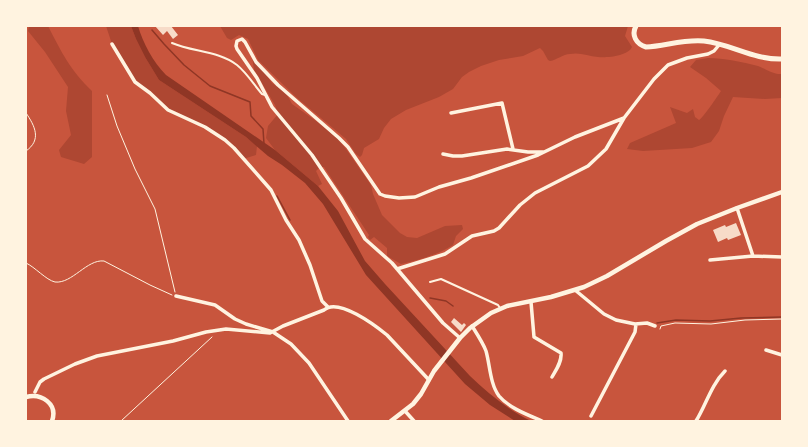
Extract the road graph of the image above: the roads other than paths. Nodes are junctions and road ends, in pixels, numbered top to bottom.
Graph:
1 (636, 26) edge
2 (172, 43) dead end
3 (112, 44) dead end
4 (719, 45) junction
5 (782, 59) edge
6 (266, 95) junction
7 (451, 113) dead end
8 (624, 118) junction
9 (513, 149) junction
10 (544, 152) junction
11 (443, 154) dead end
12 (782, 192) edge
13 (737, 208) junction
14 (753, 256) junction
15 (782, 257) edge
16 (710, 260) dead end
17 (397, 269) junction
18 (430, 282) dead end
19 (575, 290) junction
20 (176, 296) road end
21 (531, 302) junction
22 (328, 307) junction
23 (500, 308) junction
24 (636, 324) junction
25 (472, 326) junction
26 (655, 326) dead end
27 (273, 332) junction
28 (460, 338) junction
29 (766, 350) dead end
30 (782, 355) edge
31 (725, 371) dead end
32 (552, 377) dead end
33 (429, 380) junction
34 (34, 392) dead end
35 (26, 397) edge
36 (405, 411) junction
37 (591, 416) dead end
38 (52, 421) edge
39 (348, 421) edge
40 (391, 421) edge
41 (414, 421) edge
42 (542, 421) edge
43 (696, 421) edge

1 - 4 main road
2 - 6 lane
3 - 22 street
4 - 5 main road
4 - 8 street
6 - 10 street
6 - 17 street
7 - 9 street
8 - 10 street
8 - 17 street
9 - 10 street
9 - 11 street
12 - 13 street
13 - 14 street
13 - 19 street
14 - 15 street
14 - 16 street
17 - 28 street
18 - 23 lane
19 - 21 street
19 - 24 street
20 - 27 street
21 - 23 street
21 - 32 street
22 - 27 street
22 - 33 street
23 - 25 street
24 - 26 street
24 - 37 street
25 - 28 street
25 - 42 street
27 - 34 street
27 - 39 street
28 - 33 street
29 - 30 street
31 - 43 street
33 - 36 street
35 - 38 street
36 - 40 street
36 - 41 street

